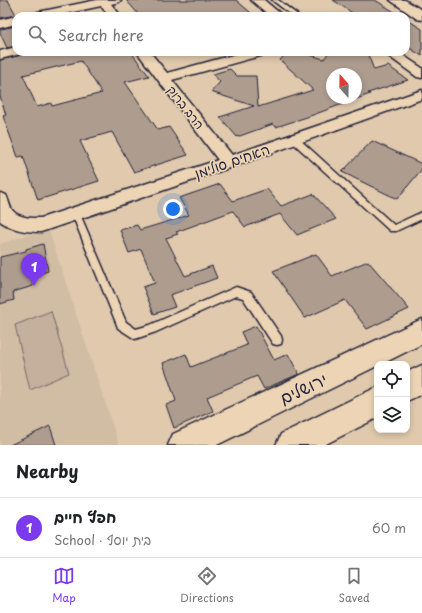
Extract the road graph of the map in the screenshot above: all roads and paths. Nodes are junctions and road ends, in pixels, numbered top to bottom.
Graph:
1 (257, 0) edge
2 (275, 0) edge
3 (396, 0) edge
4 (418, 0) edge
5 (107, 1) edge
6 (422, 2) edge
7 (56, 12) edge
8 (113, 12) edge
9 (272, 12) edge
10 (291, 12) edge
11 (422, 16) edge
12 (12, 21) edge
13 (0, 24) edge
14 (12, 53) edge
15 (0, 55) edge
16 (146, 56) edge
17 (244, 56) edge
18 (395, 56) edge
19 (422, 74) edge
20 (163, 78) junction
21 (422, 94) edge
22 (294, 139) junction
23 (229, 162) junction
24 (0, 200) edge
25 (76, 214) junction
26 (422, 215) edge
27 (422, 331) edge
28 (277, 340) dead end
29 (422, 379) edge
30 (410, 385) edge
31 (374, 404) edge
32 (184, 445) edge
33 (292, 445) edge

1 - 9 street
2 - 10 lane
3 - 11 street
4 - 6 street
5 - 7 street
5 - 8 street
12 - 13 street
14 - 15 street
16 - 20 street, הרב ברוק
17 - 20 street
18 - 19 street
20 - 23 street, הרב ברוק
21 - 22 street, האחים סולימן
22 - 23 street, האחים סולימן
22 - 26 lane
23 - 25 street, האחים סולימן
24 - 25 street, האחים סולימן
25 - 28 lane
27 - 32 street, ירושלים
29 - 30 street
31 - 33 street

